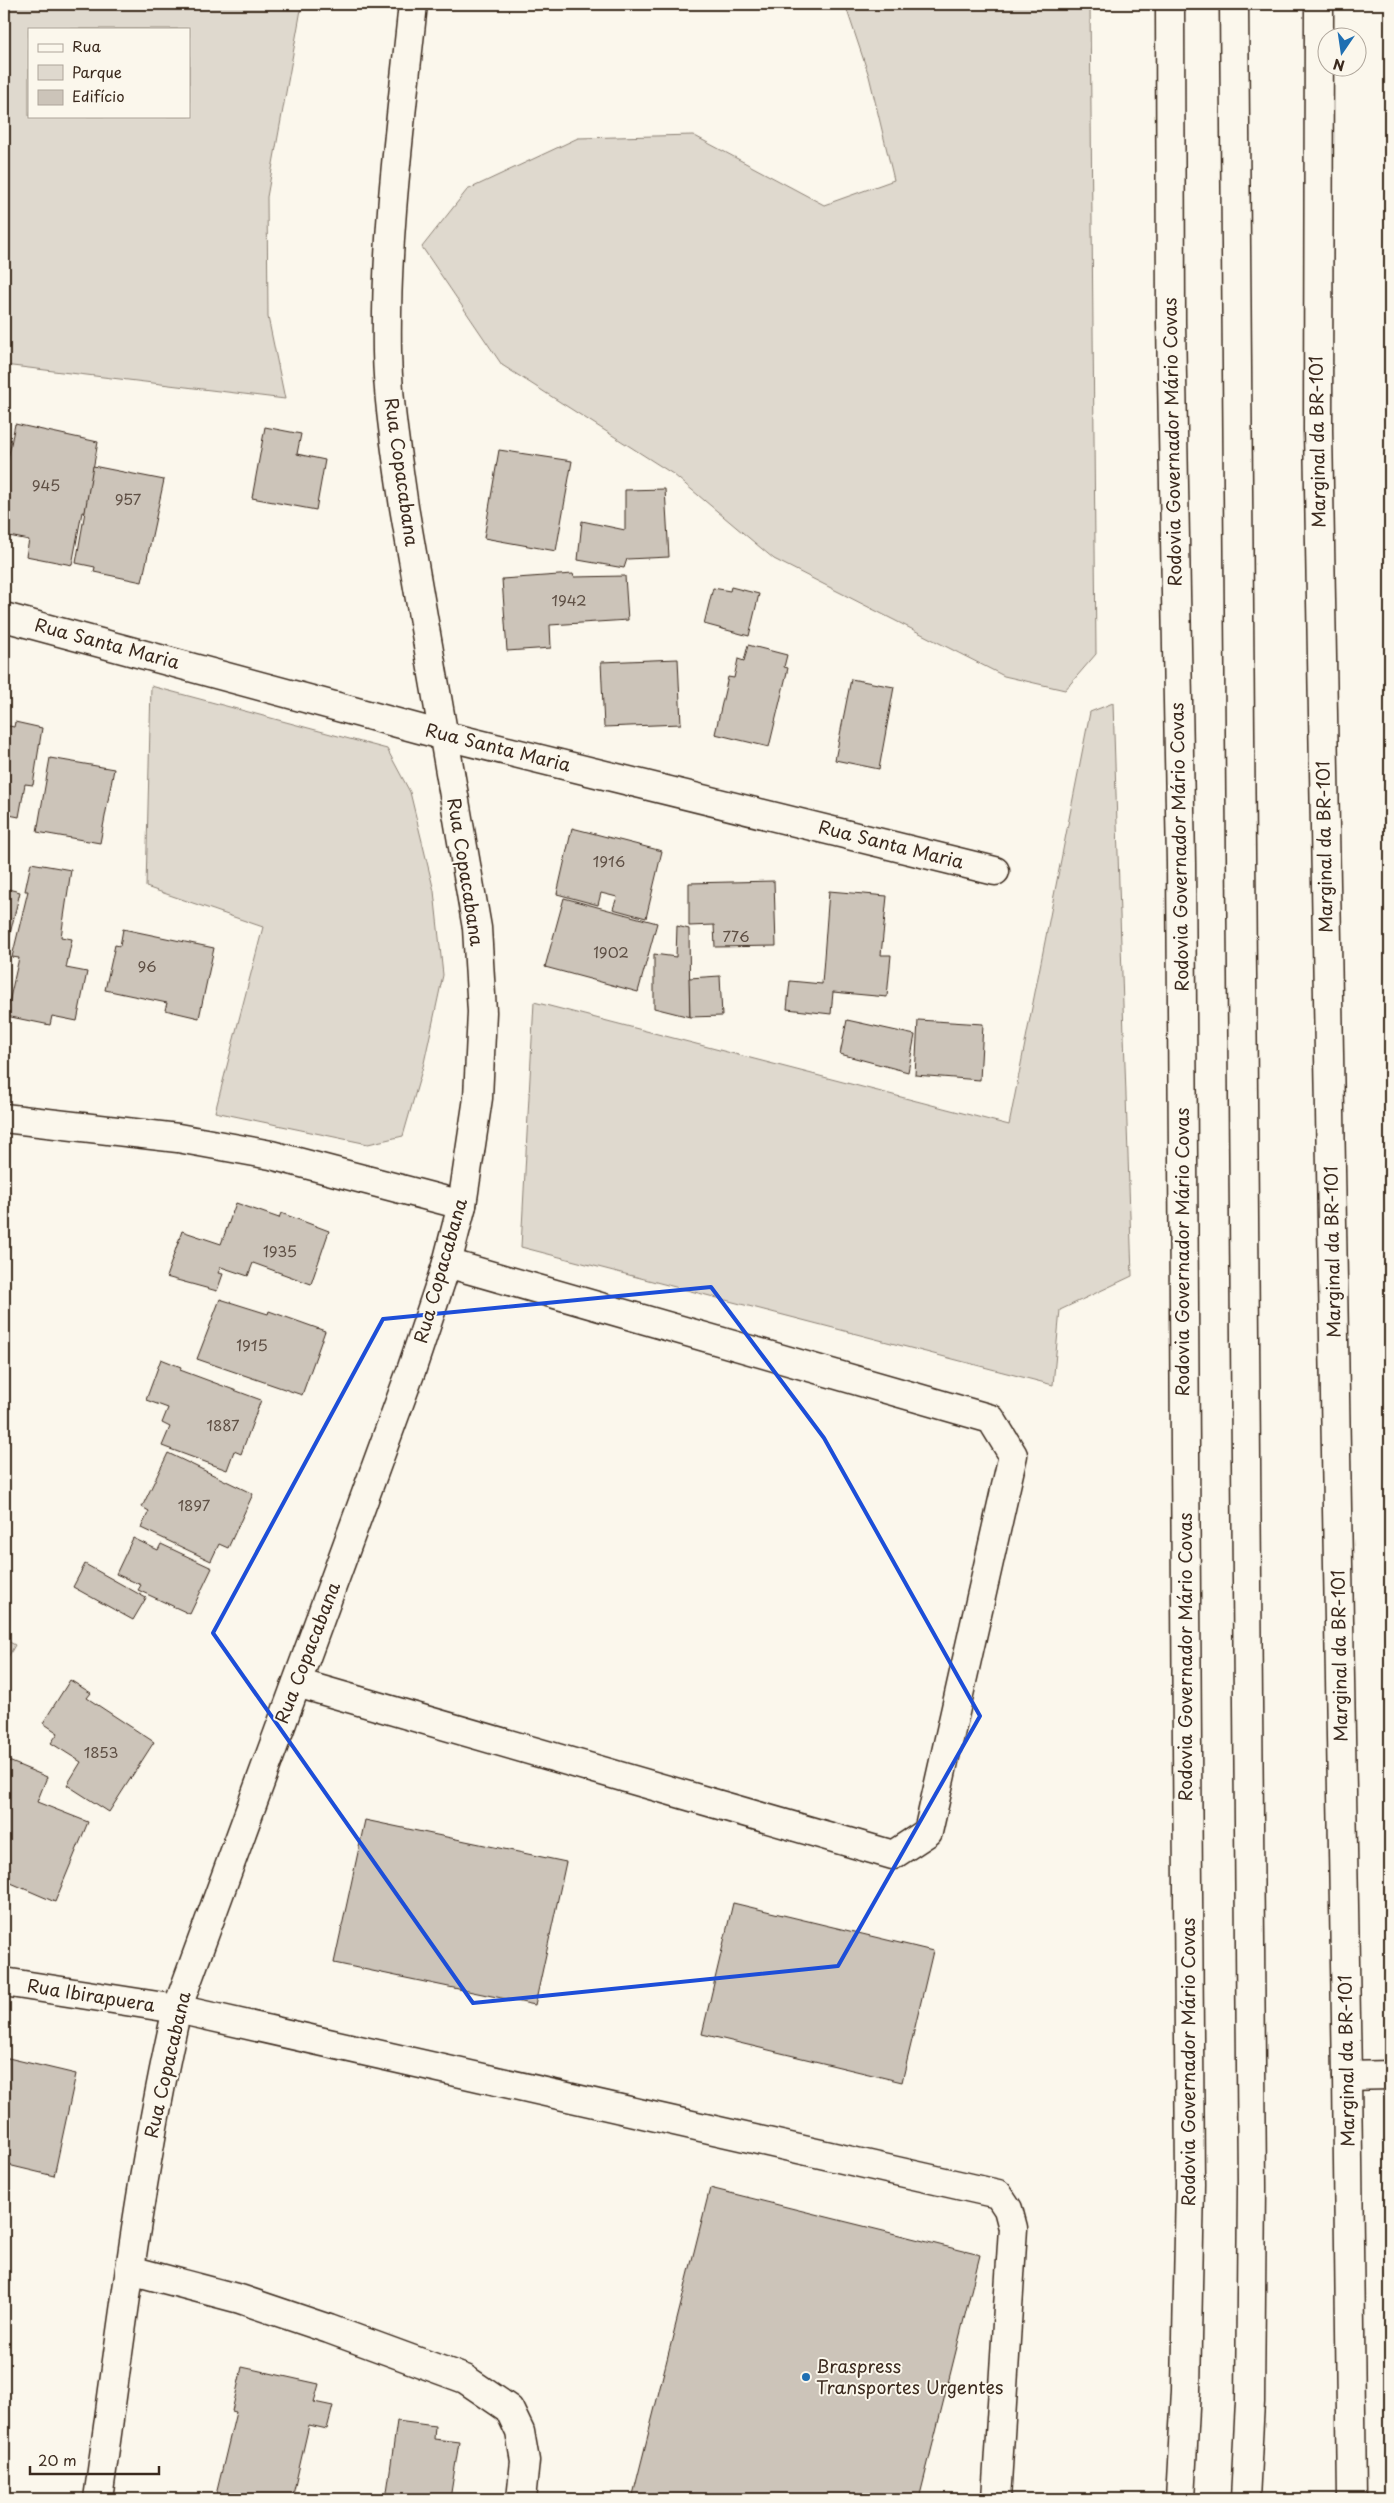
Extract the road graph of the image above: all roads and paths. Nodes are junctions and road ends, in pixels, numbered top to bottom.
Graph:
1 (413, 4) edge
2 (1170, 4) edge
3 (1234, 4) edge
4 (1320, 4) edge
5 (4, 617) edge
6 (442, 735) junction
7 (995, 871) dead end
8 (4, 1118) edge
9 (462, 1204) junction
10 (447, 1263) junction
11 (297, 1683) junction
12 (4, 1982) edge
13 (177, 2010) junction
14 (1390, 2075) edge
15 (1347, 2076) junction
16 (130, 2270) junction
17 (98, 2499) edge
18 (521, 2499) edge
19 (996, 2499) edge
20 (1180, 2499) edge
21 (1245, 2499) edge
22 (1352, 2499) edge

1 - 6 main road, Rua Copacabana
2 - 20 main road, Rodovia Governador Mário Covas
3 - 21 main road
4 - 15 main road, Marginal da BR-101
5 - 6 main road, Rua Santa Maria
6 - 7 main road, Rua Santa Maria
6 - 9 main road, Rua Copacabana
8 - 9 main road
9 - 10 main road, Rua Copacabana
10 - 11 main road, Rua Copacabana
10 - 11 main road
11 - 13 main road, Rua Copacabana
12 - 13 main road, Rua Ibirapuera
13 - 16 main road, Rua Copacabana
13 - 19 main road, Rua Ibirapuera
14 - 15 main road
15 - 22 main road, Marginal da BR-101
16 - 17 main road, Rua Copacabana
16 - 18 main road

